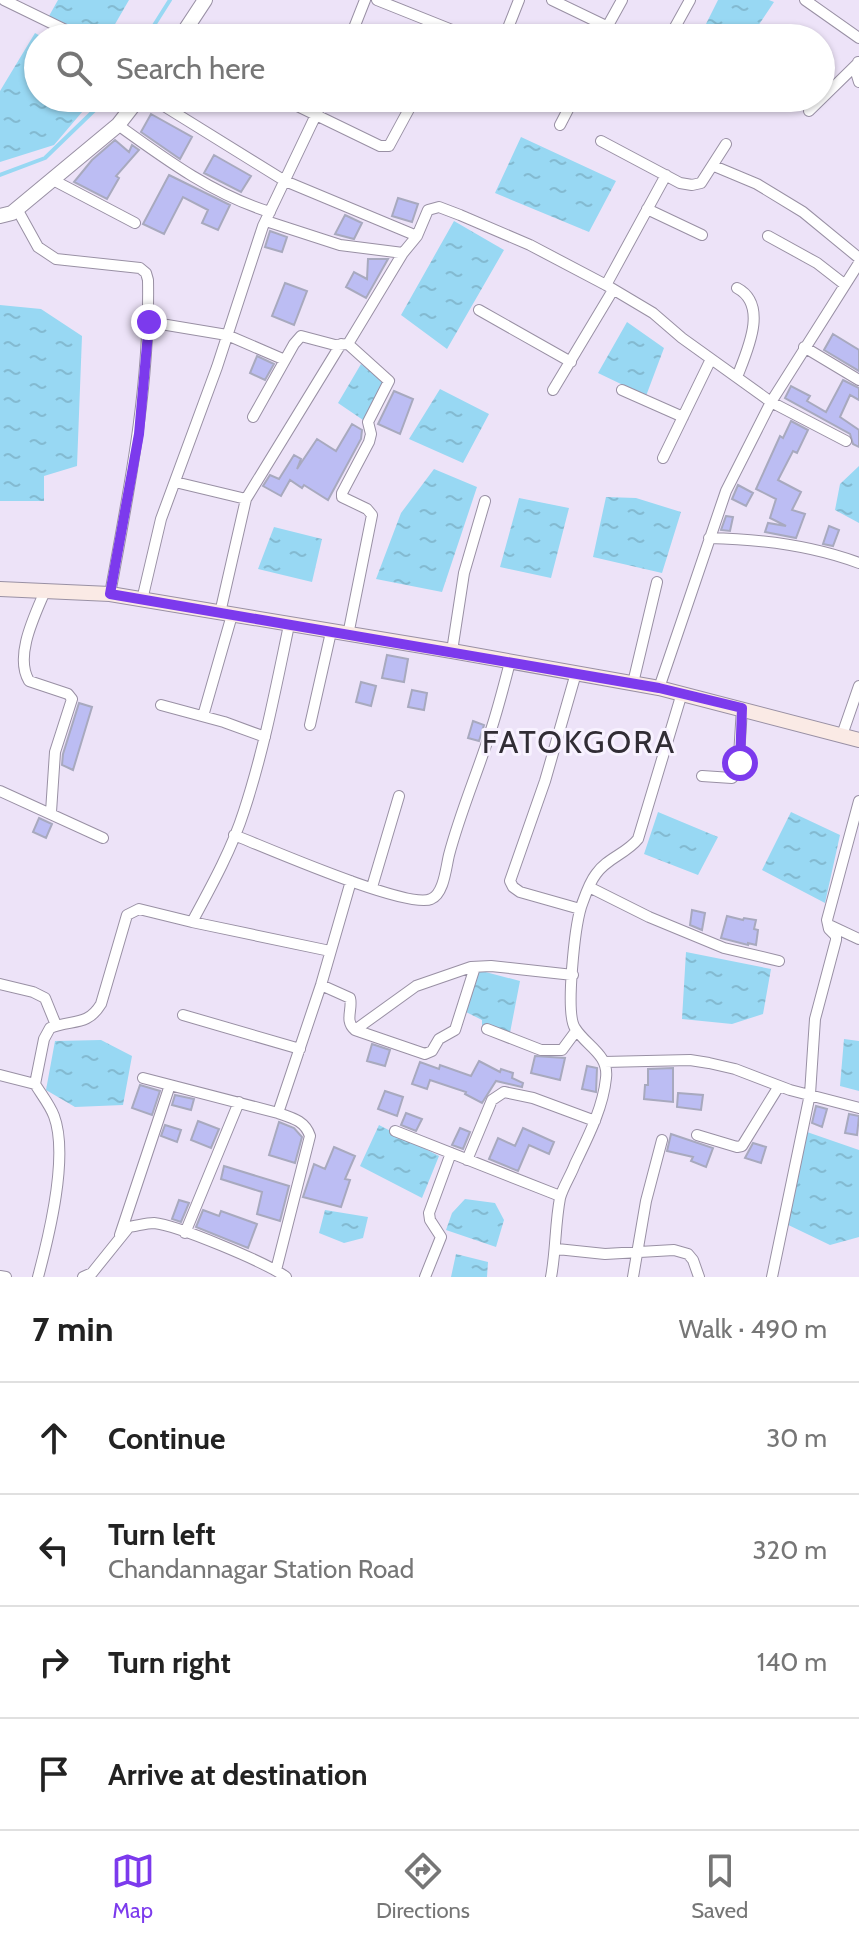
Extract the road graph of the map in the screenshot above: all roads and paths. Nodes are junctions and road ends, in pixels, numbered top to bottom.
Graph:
1 (4, 0) edge
2 (205, 0) edge
3 (365, 0) edge
4 (377, 0) edge
5 (519, 0) edge
6 (552, 0) edge
7 (622, 0) edge
8 (690, 0) edge
9 (805, 0) edge
10 (53, 24) edge
11 (189, 24) edge
12 (356, 24) edge
13 (426, 24) edge
14 (510, 24) edge
15 (602, 24) edge
16 (607, 24) edge
17 (677, 24) edge
18 (859, 38) edge
19 (858, 62) edge
20 (859, 82) edge
21 (835, 85) edge
22 (128, 112) edge
23 (174, 112) edge
24 (311, 112) edge
25 (318, 112) edge
26 (407, 112) edge
27 (567, 112) edge
28 (317, 115) junction
29 (118, 125) junction
30 (560, 125) dead end
31 (601, 141) dead end
32 (726, 144) dead end
33 (714, 166) junction
34 (666, 175) junction
35 (53, 180) junction
36 (285, 181) junction
37 (17, 209) junction
38 (647, 209) junction
39 (0, 216) edge
40 (268, 216) junction
41 (135, 223) dead end
42 (702, 235) dead end
43 (417, 236) junction
44 (768, 236) dead end
45 (403, 253) junction
46 (859, 261) edge
47 (844, 284) junction
48 (610, 287) junction
49 (737, 288) dead end
50 (479, 310) dead end
51 (149, 322) junction
52 (227, 335) junction
53 (345, 344) junction
54 (804, 347) junction
55 (711, 359) junction
56 (285, 360) junction
57 (571, 362) junction
58 (737, 377) junction
59 (859, 380) edge
60 (553, 390) dead end
61 (622, 390) dead end
62 (771, 402) junction
63 (253, 417) dead end
64 (683, 417) junction
65 (846, 441) dead end
66 (663, 458) dead end
67 (175, 482) junction
68 (246, 499) junction
69 (485, 501) dead end
70 (709, 538) junction
71 (859, 563) edge
72 (657, 582) dead end
73 (0, 589) edge
74 (45, 591) junction
75 (110, 594) junction
76 (142, 600) junction
77 (226, 614) junction
78 (289, 625) junction
79 (331, 632) junction
80 (348, 635) junction
81 (452, 651) junction
82 (510, 662) junction
83 (576, 673) junction
84 (633, 683) junction
85 (859, 686) edge
86 (659, 688) junction
87 (682, 693) junction
88 (161, 705) dead end
89 (742, 708) junction
90 (203, 716) junction
91 (310, 725) dead end
92 (842, 735) junction
93 (265, 737) junction
94 (859, 740) edge
95 (702, 776) dead end
96 (0, 791) edge
97 (399, 796) dead end
98 (859, 801) edge
99 (51, 812) junction
100 (234, 835) junction
101 (103, 838) dead end
102 (351, 881) junction
103 (372, 887) junction
104 (589, 887) junction
105 (580, 909) junction
106 (192, 922) junction
107 (828, 924) junction
108 (859, 939) edge
109 (330, 951) junction
110 (779, 961) dead end
111 (475, 967) junction
112 (573, 975) junction
113 (0, 984) edge
114 (321, 985) junction
115 (183, 1015) dead end
116 (56, 1025) junction
117 (487, 1029) dead end
118 (355, 1030) junction
119 (576, 1031) junction
120 (300, 1049) junction
121 (604, 1062) junction
122 (0, 1075) edge
123 (143, 1078) dead end
124 (35, 1084) junction
125 (170, 1085) junction
126 (779, 1086) junction
127 (810, 1094) junction
128 (239, 1102) junction
129 (859, 1108) edge
130 (278, 1113) junction
131 (595, 1121) junction
132 (395, 1131) dead end
133 (697, 1135) dead end
134 (662, 1140) dead end
135 (451, 1153) junction
136 (467, 1160) junction
137 (560, 1196) junction
138 (185, 1233) junction
139 (119, 1237) junction
140 (557, 1249) junction
141 (636, 1253) junction
142 (276, 1270) junction
143 (0, 1276) edge
144 (6, 1277) edge
145 (38, 1277) edge
146 (83, 1277) edge
147 (286, 1277) edge
148 (425, 1277) edge
149 (551, 1277) edge
150 (633, 1277) edge
151 (699, 1277) edge
152 (772, 1277) edge

1 - 10 street
2 - 11 street
3 - 12 street
4 - 13 street
5 - 14 street
6 - 15 street
7 - 16 street
8 - 17 street
9 - 18 street
19 - 20 street
19 - 21 street
22 - 29 street
23 - 36 street
24 - 28 street
25 - 28 street
26 - 28 street
27 - 30 street
28 - 36 street
29 - 35 street
29 - 40 street
31 - 34 street
32 - 33 street
33 - 34 street
33 - 46 street
34 - 38 street
35 - 37 street
35 - 41 street
36 - 40 street
36 - 43 street
37 - 39 street
37 - 51 street
38 - 42 street
38 - 48 street
40 - 45 street
40 - 52 street
43 - 45 street
43 - 48 street
44 - 47 street
45 - 53 street
46 - 47 street
47 - 54 street
48 - 55 street
48 - 57 street
49 - 58 street
50 - 57 street
51 - 52 street
51 - 75 street
52 - 56 street
52 - 67 street
53 - 56 street
53 - 68 street
53 - 80 street
54 - 59 street
54 - 62 street
55 - 58 street
55 - 64 street
56 - 63 street
57 - 60 street
58 - 62 street
61 - 64 street
62 - 65 street
62 - 70 street
64 - 66 street
67 - 68 street
67 - 76 street
68 - 77 street
69 - 81 street
70 - 71 street
70 - 86 street
72 - 84 street
73 - 74 main road
74 - 75 main road
74 - 99 street
75 - 76 main road
76 - 77 main road
77 - 78 main road
77 - 90 street
78 - 79 main road
78 - 93 street
79 - 80 main road
79 - 91 street
80 - 81 main road
81 - 82 main road
82 - 83 main road
82 - 103 street
83 - 84 main road
83 - 105 street
84 - 86 main road
85 - 92 street
86 - 87 main road
87 - 89 main road
87 - 104 street
88 - 90 street
89 - 92 main road
89 - 95 street
90 - 93 street
92 - 94 main road
93 - 100 street
96 - 99 street
97 - 103 street
98 - 107 street
99 - 101 street
100 - 102 street
100 - 106 street
102 - 103 street
102 - 109 street
104 - 105 street
104 - 110 street
105 - 112 street
106 - 109 street
106 - 116 street
107 - 108 street
107 - 127 street
109 - 114 street
111 - 112 street
111 - 118 street
111 - 118 street
112 - 119 street
113 - 116 street
114 - 118 street
114 - 120 street
115 - 120 street
116 - 124 street
117 - 119 street
119 - 121 street
120 - 130 street
121 - 126 street
121 - 131 street
122 - 124 street
123 - 125 street
124 - 145 street
125 - 128 street
125 - 139 street
126 - 127 street
126 - 133 street
127 - 129 street
127 - 152 street
128 - 130 street
128 - 138 street
130 - 142 street
131 - 136 street
131 - 137 street
132 - 135 street
134 - 141 street
135 - 136 street
135 - 148 street
136 - 137 street
137 - 140 street
138 - 139 street
138 - 142 street
139 - 146 street
140 - 141 street
140 - 149 street
141 - 150 street
141 - 151 street
142 - 147 street
143 - 144 street

